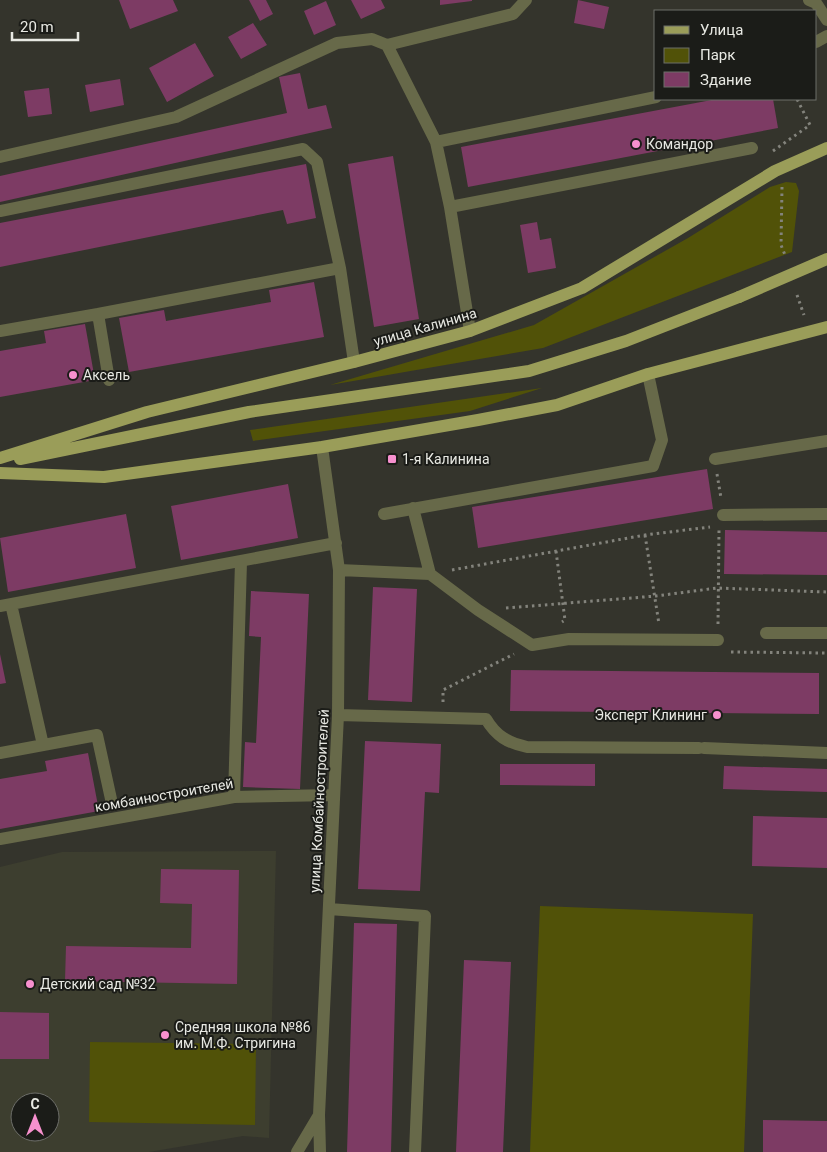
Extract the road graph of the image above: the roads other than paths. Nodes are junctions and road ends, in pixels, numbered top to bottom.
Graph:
1 (526, 0) edge
2 (809, 0) edge
3 (827, 20) edge
4 (387, 45) junction
5 (654, 97) edge
6 (436, 142) junction
7 (752, 148) dead end
8 (827, 148) edge
9 (0, 157) edge
10 (450, 207) junction
11 (0, 211) edge
12 (827, 259) edge
13 (340, 268) junction
14 (98, 314) junction
15 (827, 327) edge
16 (0, 331) edge
17 (470, 331) junction
18 (354, 362) junction
19 (648, 374) junction
20 (109, 380) dead end
21 (827, 441) edge
22 (322, 447) junction
23 (0, 458) edge
24 (715, 459) road end
25 (0, 464) edge
26 (0, 474) edge
27 (414, 508) junction
28 (384, 514) dead end
29 (827, 514) edge
30 (723, 515) road end
31 (336, 544) junction
32 (242, 562) junction
33 (339, 570) junction
34 (430, 574) junction
35 (6, 605) edge
36 (827, 632) edge
37 (766, 633) dead end
38 (718, 640) road end
39 (338, 715) junction
40 (43, 745) junction
41 (0, 753) edge
42 (827, 753) edge
43 (334, 795) junction
44 (234, 797) junction
45 (111, 799) dead end
46 (0, 838) edge
47 (329, 909) junction
48 (319, 1115) junction
49 (297, 1152) edge
50 (320, 1152) edge
51 (415, 1152) edge

1 - 4 street
2 - 3 street
4 - 6 street
4 - 9 street
5 - 6 street
6 - 10 street
7 - 10 street
8 - 17 main road, улица Калинина
10 - 17 street
11 - 13 street
12 - 25 main road, bridge
13 - 14 street
13 - 18 street
14 - 16 street
14 - 20 street
15 - 19 main road
17 - 18 main road, улица Калинина
18 - 23 main road, улица Калинина
19 - 22 main road
19 - 27 street
21 - 24 street
22 - 26 main road
22 - 31 street, улица Комбайностроителей
27 - 28 street
27 - 34 street
29 - 30 street
31 - 32 street
31 - 33 street, улица Комбайностроителей
32 - 35 street
32 - 44 street
33 - 34 street
33 - 39 street, улица Комбайностроителей
34 - 38 street
35 - 40 street
36 - 37 street
39 - 42 street
39 - 43 street, улица Комбайностроителей
40 - 41 street
40 - 45 street
43 - 44 street, комбаиностроителей
43 - 47 street, улица Комбайностроителей
44 - 46 street, комбаиностроителей
47 - 48 street, улица Комбайностроителей
47 - 51 street
48 - 49 street, улица Комбайностроителей
48 - 50 street

